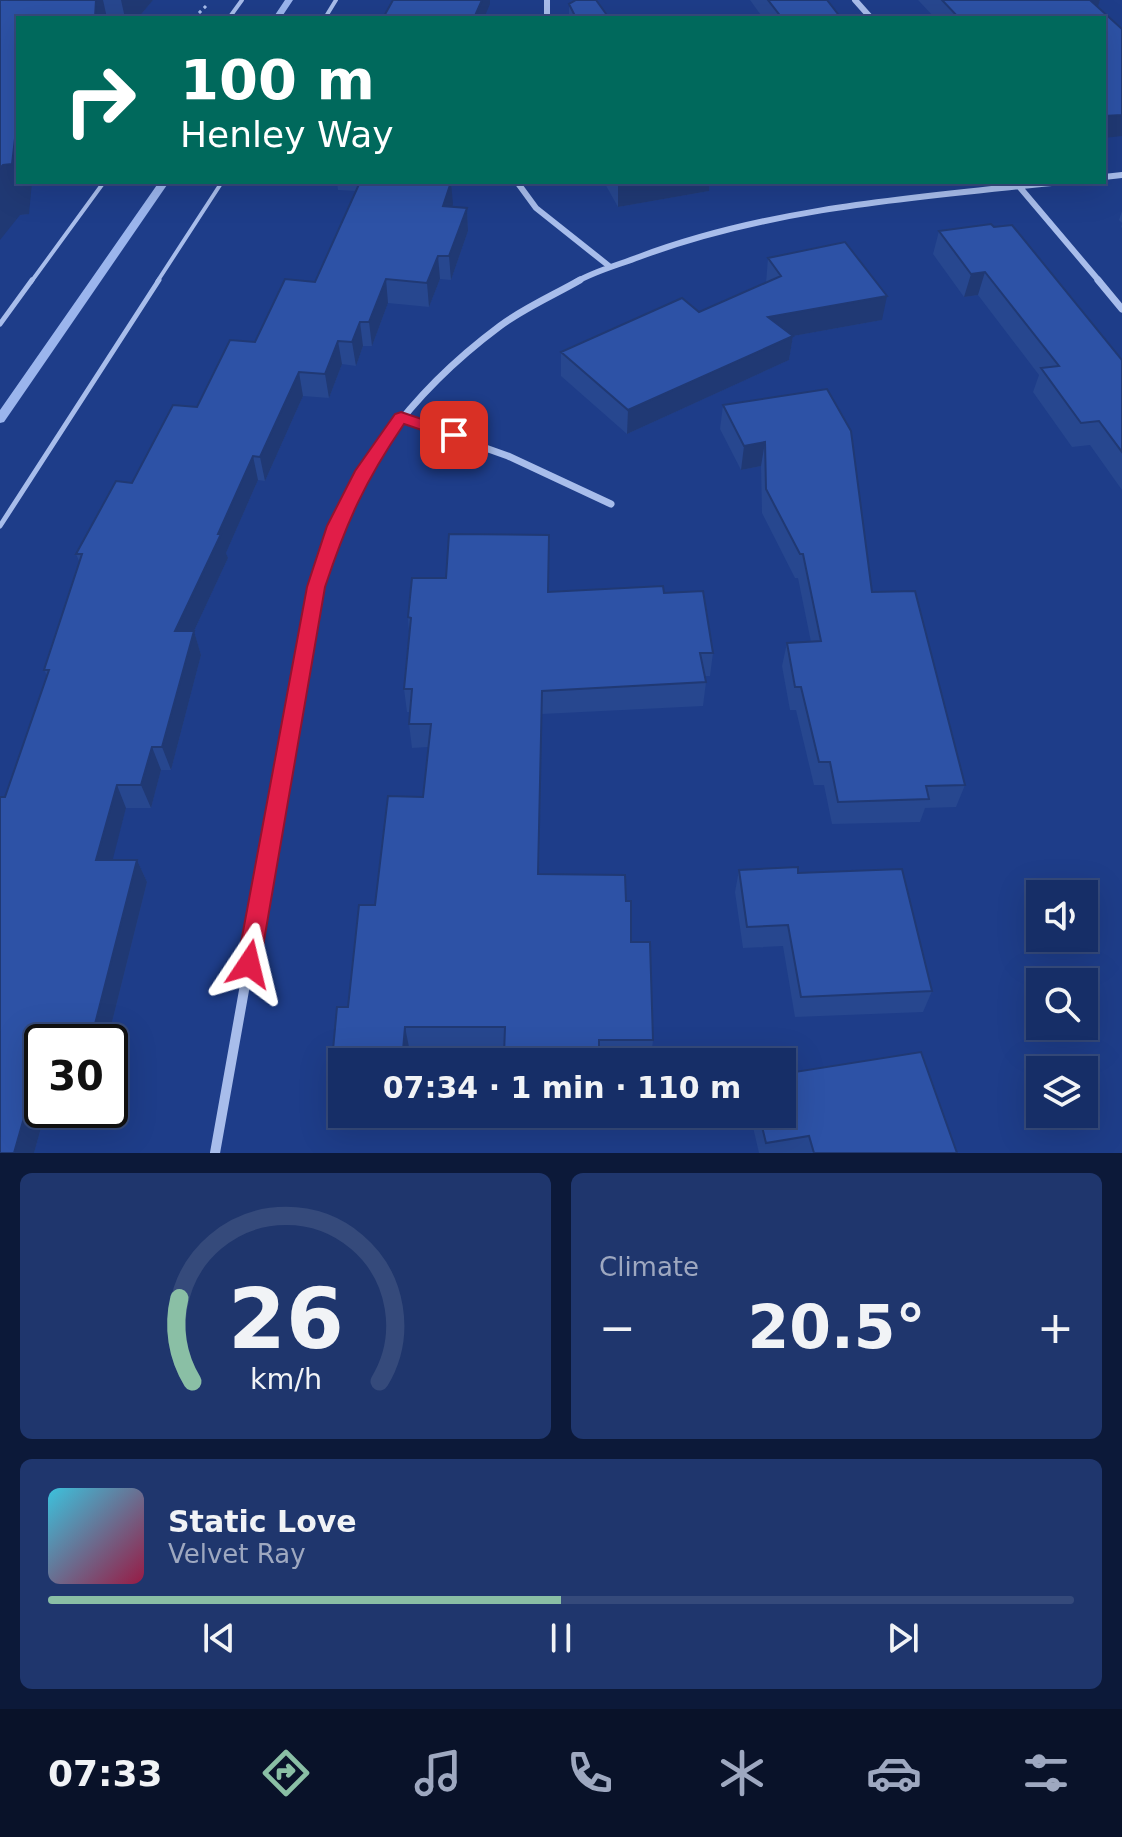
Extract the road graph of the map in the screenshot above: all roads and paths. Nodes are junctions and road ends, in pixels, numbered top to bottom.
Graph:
1 (855, 0) edge
2 (869, 16) edge
3 (103, 184) edge
4 (221, 184) edge
5 (518, 184) edge
6 (1018, 184) edge
7 (609, 266) junction
8 (1122, 309) edge
9 (0, 324) edge
10 (401, 418) junction
11 (611, 504) dead end
12 (0, 526) edge
13 (215, 1153) edge

1 - 2 street
3 - 9 lane
4 - 12 lane
5 - 7 street
6 - 7 street
6 - 8 street
7 - 10 street
10 - 11 street
10 - 13 street

